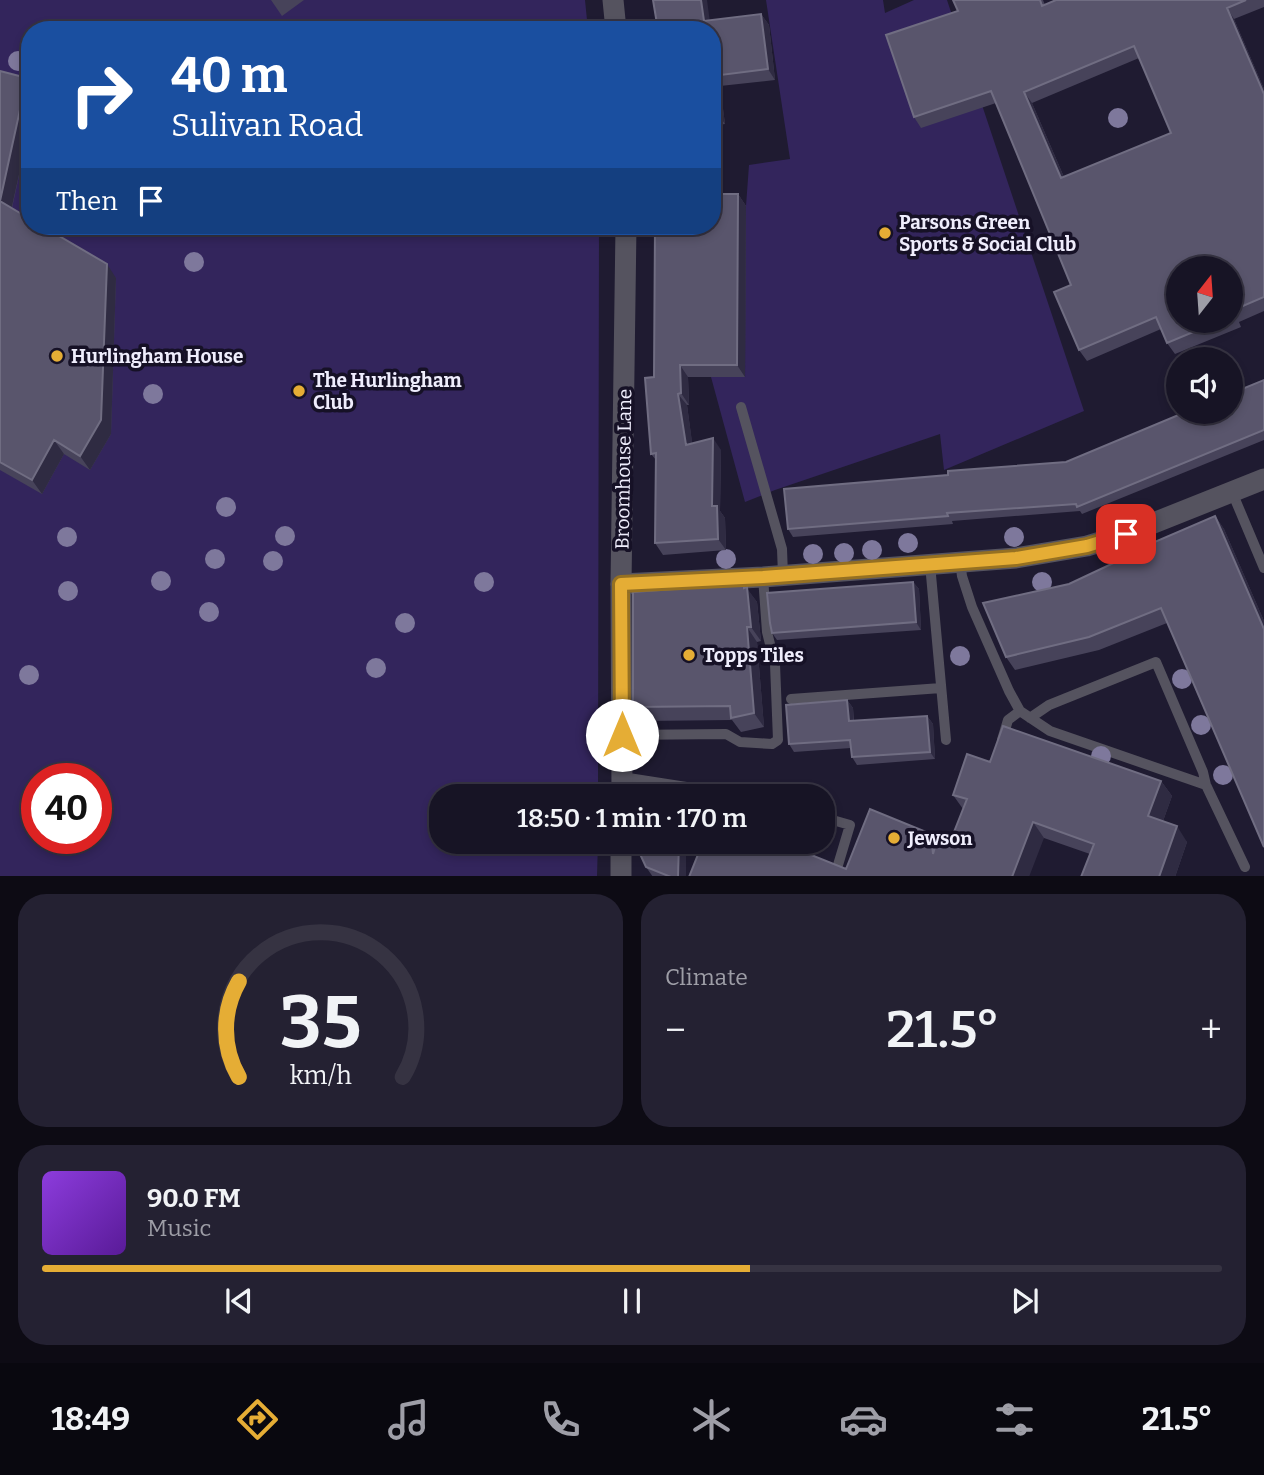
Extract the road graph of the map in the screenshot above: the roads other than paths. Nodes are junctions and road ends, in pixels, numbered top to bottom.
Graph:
1 (612, 0) edge
2 (615, 21) edge
3 (626, 235) edge
4 (741, 407) dead end
5 (1264, 479) edge
6 (1232, 492) junction
7 (960, 562) junction
8 (930, 564) junction
9 (1264, 568) edge
10 (773, 576) junction
11 (621, 584) junction
12 (941, 688) junction
13 (791, 699) dead end
14 (1020, 710) junction
15 (1030, 718) junction
16 (622, 735) junction
17 (946, 740) dead end
18 (997, 755) edge
19 (622, 784) edge
20 (1206, 785) junction
21 (835, 821) edge
22 (621, 854) edge
23 (838, 865) edge
24 (1245, 867) dead end
25 (621, 876) edge

1 - 2 street
3 - 11 street, Broomhouse Lane
4 - 10 lane
5 - 6 street
6 - 7 street
6 - 9 lane
7 - 8 street
7 - 14 lane
8 - 10 street
8 - 12 lane
10 - 11 street
10 - 16 lane
11 - 16 street, Broomhouse Lane
12 - 13 lane
12 - 17 lane
14 - 15 lane
14 - 18 lane
15 - 20 lane
15 - 20 lane
16 - 19 street, Broomhouse Lane
20 - 24 lane
21 - 23 lane
22 - 25 street

